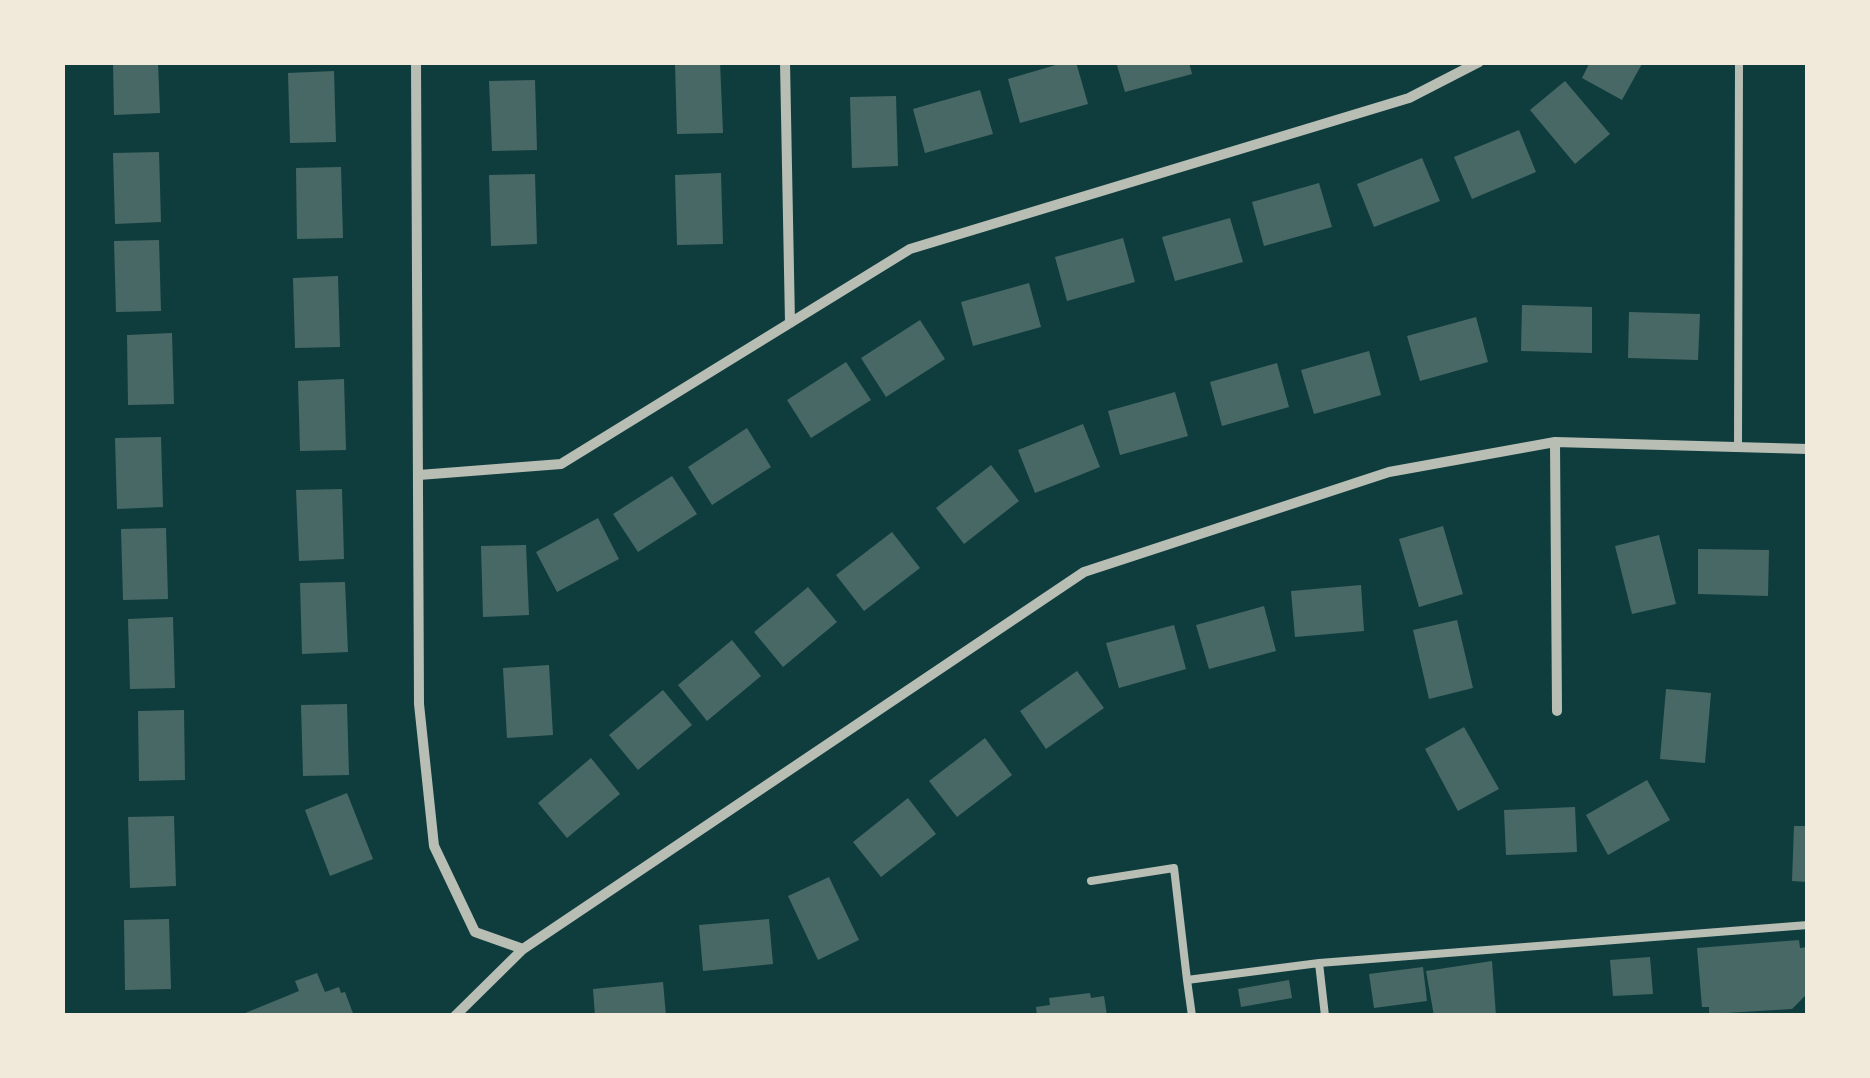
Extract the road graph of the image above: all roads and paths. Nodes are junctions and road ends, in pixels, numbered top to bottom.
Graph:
1 (416, 62) edge
2 (785, 62) edge
3 (1479, 62) edge
4 (1739, 62) edge
5 (790, 323) junction
6 (1555, 442) junction
7 (1738, 447) junction
8 (1808, 448) edge
9 (418, 475) junction
10 (1558, 711) dead end
11 (1091, 881) dead end
12 (1808, 925) edge
13 (522, 949) junction
14 (1319, 963) junction
15 (1187, 980) junction
16 (454, 1016) edge
17 (1192, 1016) edge
18 (1325, 1016) edge

1 - 9 street
2 - 5 street
3 - 5 street
4 - 7 lane
5 - 9 street
6 - 7 street
6 - 10 street
6 - 13 street
7 - 8 street
9 - 13 street
11 - 15 lane
12 - 14 lane
13 - 16 street
14 - 15 lane
14 - 18 lane
15 - 17 lane

